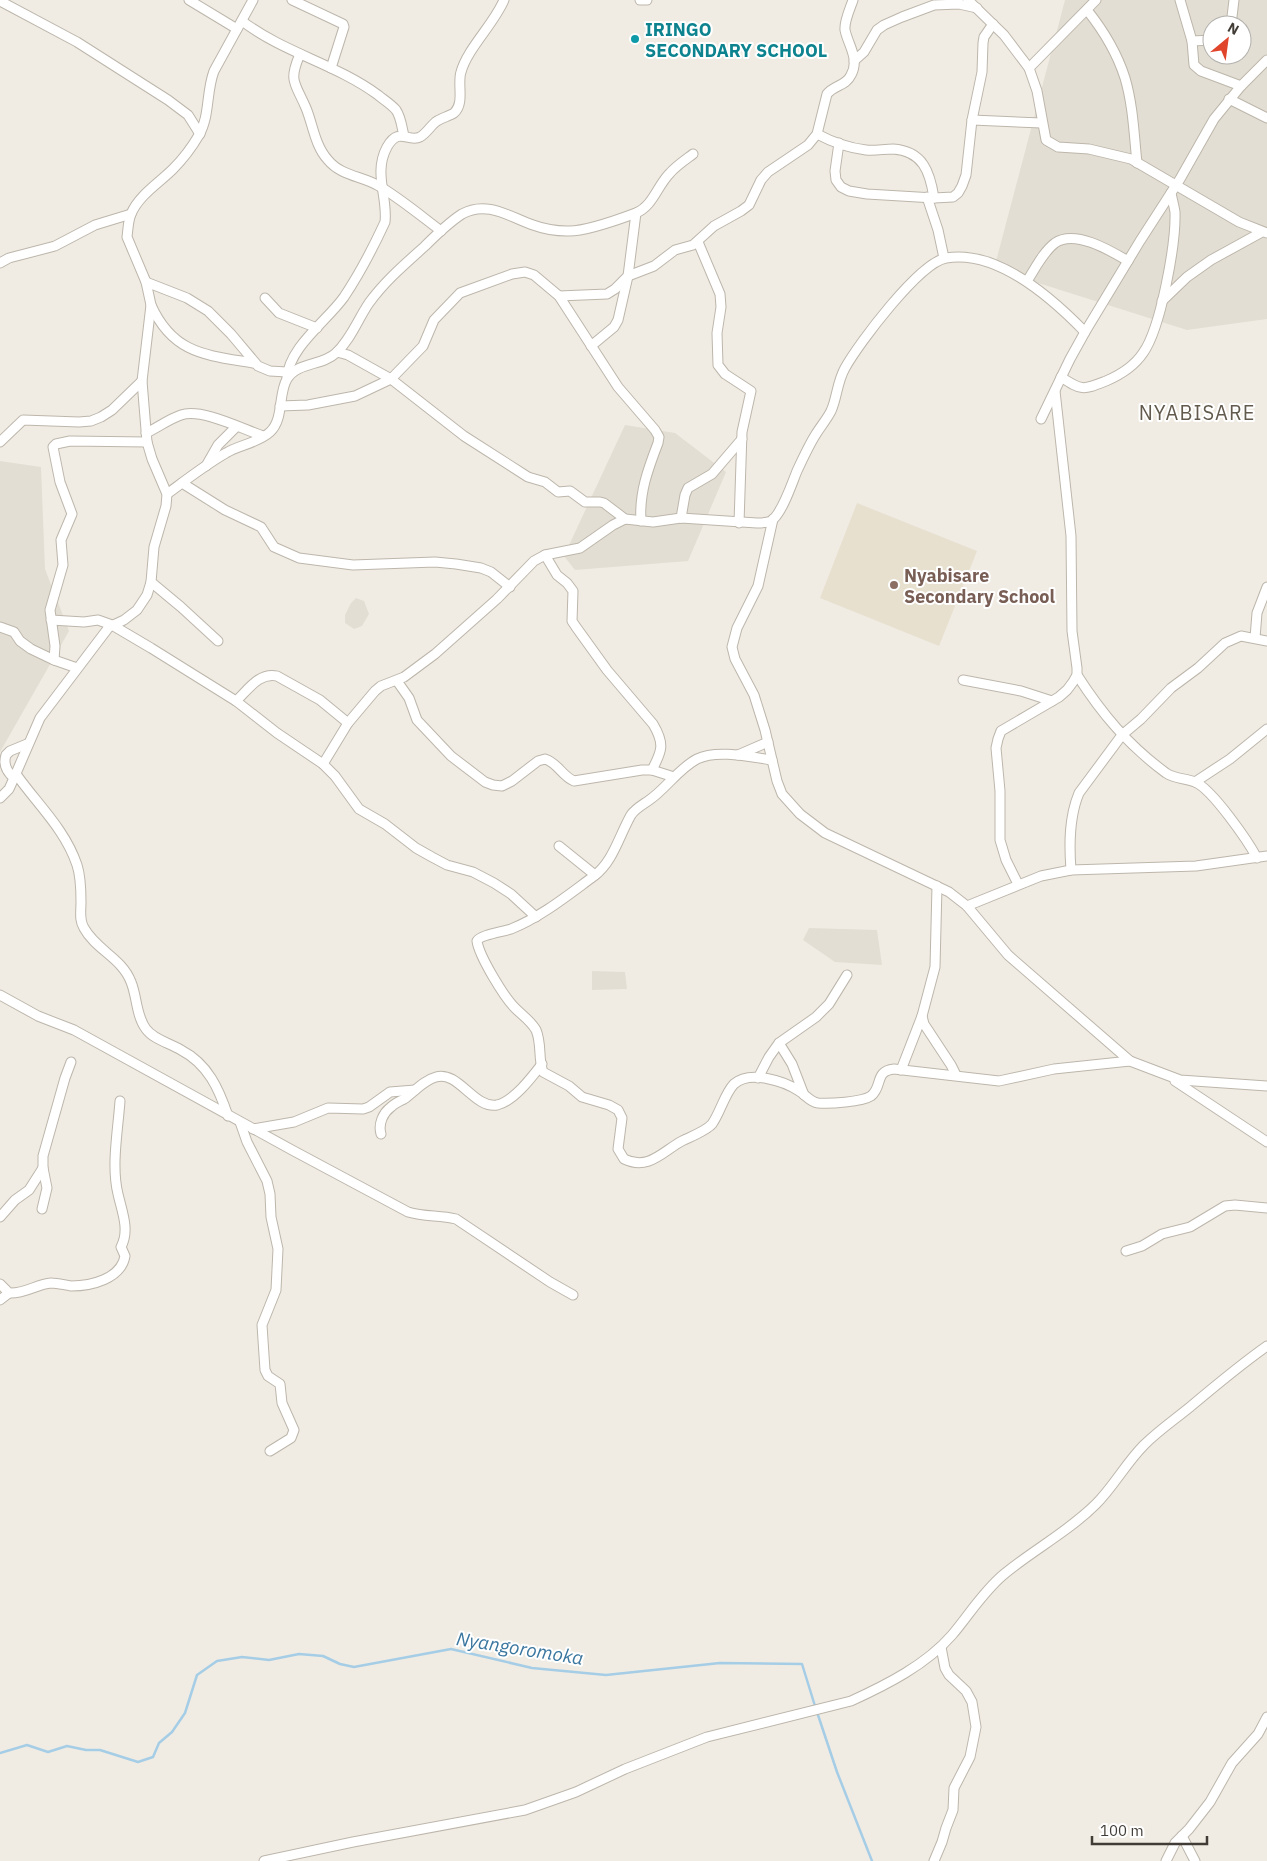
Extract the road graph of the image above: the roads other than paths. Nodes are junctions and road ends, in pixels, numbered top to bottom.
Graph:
1 (0, 0) edge
2 (189, 0) edge
3 (253, 0) edge
4 (292, 0) edge
5 (504, 0) edge
6 (640, 0) edge
7 (647, 0) edge
8 (853, 0) edge
9 (968, 0) edge
10 (1096, 0) edge
11 (1180, 0) edge
12 (1234, 0) edge
13 (977, 8) junction
14 (1087, 10) junction
15 (1232, 15) edge
16 (993, 24) junction
17 (240, 25) junction
18 (1202, 40) edge
19 (1192, 41) junction
20 (300, 54) junction
21 (1267, 60) edge
22 (854, 61) junction
23 (331, 68) junction
24 (1029, 68) junction
25 (1240, 86) junction
26 (1229, 99) junction
27 (1267, 118) edge
28 (972, 120) junction
29 (1042, 123) junction
30 (200, 134) junction
31 (818, 134) junction
32 (404, 136) junction
33 (839, 143) junction
34 (693, 154) dead end
35 (1137, 163) junction
36 (381, 188) junction
37 (1173, 190) junction
38 (931, 197) junction
39 (636, 213) junction
40 (131, 214) junction
41 (441, 231) junction
42 (1264, 232) edge
43 (698, 242) junction
44 (944, 258) junction
45 (1128, 261) junction
46 (0, 263) edge
47 (628, 276) junction
48 (1027, 281) junction
49 (146, 282) junction
50 (559, 296) junction
51 (265, 298) dead end
52 (1162, 301) junction
53 (151, 305) junction
54 (317, 328) junction
55 (1085, 332) junction
56 (591, 346) junction
57 (337, 352) junction
58 (253, 363) junction
59 (287, 375) junction
60 (1061, 377) junction
61 (391, 379) junction
62 (142, 381) junction
63 (1055, 391) junction
64 (280, 406) junction
65 (1041, 419) dead end
66 (236, 427) junction
67 (263, 436) junction
68 (147, 438) junction
69 (742, 439) junction
70 (0, 442) edge
71 (205, 466) junction
72 (182, 483) junction
73 (167, 494) junction
74 (681, 518) junction
75 (625, 519) junction
76 (774, 519) junction
77 (641, 521) junction
78 (739, 523) junction
79 (544, 555) junction
80 (151, 582) junction
81 (510, 587) junction
82 (1267, 587) edge
83 (52, 620) junction
84 (112, 625) junction
85 (0, 627) edge
86 (1255, 638) junction
87 (1267, 640) edge
88 (218, 641) dead end
89 (54, 660) junction
90 (77, 668) junction
91 (1077, 675) junction
92 (964, 680) dead end
93 (397, 681) junction
94 (236, 701) junction
95 (1052, 701) junction
96 (348, 723) junction
97 (1267, 729) edge
98 (1122, 735) junction
99 (768, 742) junction
100 (28, 744) junction
101 (738, 755) junction
102 (772, 760) junction
103 (323, 764) junction
104 (652, 770) junction
105 (15, 776) junction
106 (674, 777) junction
107 (1195, 782) junction
108 (0, 798) edge
109 (559, 846) dead end
110 (1267, 856) edge
111 (1257, 858) junction
112 (1071, 870) junction
113 (595, 875) junction
114 (1018, 884) junction
115 (937, 886) junction
116 (966, 906) junction
117 (536, 917) junction
118 (847, 974) dead end
119 (0, 995) edge
120 (922, 1016) junction
121 (779, 1042) junction
122 (1130, 1061) junction
123 (71, 1062) dead end
124 (542, 1064) junction
125 (902, 1070) junction
126 (956, 1075) junction
127 (1169, 1076) junction
128 (758, 1078) junction
129 (1267, 1086) edge
130 (415, 1090) junction
131 (804, 1095) junction
132 (120, 1101) dead end
133 (228, 1116) junction
134 (240, 1122) junction
135 (253, 1129) junction
136 (381, 1134) dead end
137 (1267, 1142) edge
138 (43, 1168) junction
139 (1267, 1208) edge
140 (42, 1209) dead end
141 (0, 1217) edge
142 (1126, 1251) dead end
143 (0, 1284) edge
144 (9, 1293) junction
145 (573, 1295) dead end
146 (0, 1300) edge
147 (1267, 1346) edge
148 (270, 1451) dead end
149 (941, 1647) junction
150 (1267, 1717) edge
151 (1182, 1836) junction
152 (264, 1861) edge
153 (934, 1861) edge
154 (1166, 1861) edge
155 (1195, 1861) edge

1 - 30 street
2 - 17 street
3 - 17 street
4 - 23 street
5 - 32 street
6 - 7 street
8 - 22 street
9 - 13 street
10 - 14 street
11 - 19 street
12 - 15 street
13 - 16 street
13 - 22 street
14 - 24 street
14 - 35 street
16 - 24 street
16 - 28 street
17 - 20 street
17 - 30 street
18 - 19 street
19 - 25 street
20 - 23 street
20 - 36 street
21 - 25 street
22 - 31 street
23 - 32 street
24 - 29 street
25 - 26 street
26 - 27 street
26 - 37 street
28 - 29 street
28 - 38 street
29 - 35 street
30 - 40 street
31 - 33 street
31 - 43 street
32 - 36 street
33 - 38 street
33 - 38 street
34 - 39 street
35 - 37 street
36 - 41 street
36 - 54 street
37 - 42 street
37 - 45 street
37 - 52 street
38 - 44 street
39 - 41 street
39 - 47 street
40 - 46 street
40 - 49 street
41 - 57 street
42 - 52 street
43 - 47 street
43 - 69 street
44 - 48 street
44 - 76 street
45 - 48 street
45 - 55 street
47 - 50 street
47 - 56 street
48 - 55 street
49 - 53 street
49 - 58 street
50 - 56 street
50 - 61 street
51 - 54 street
52 - 60 street
53 - 58 street
53 - 62 street
54 - 59 street
55 - 60 street
56 - 77 street
57 - 59 street
57 - 61 street
58 - 59 street
59 - 64 street
60 - 63 street
61 - 64 street
61 - 75 street
62 - 68 street
62 - 70 street
63 - 65 street
63 - 91 street
64 - 67 street
66 - 67 street
66 - 68 street
66 - 71 street
67 - 71 street
68 - 73 street
68 - 83 street
69 - 74 street
69 - 78 street
71 - 72 street
72 - 73 street
72 - 81 street
73 - 80 street
74 - 77 street
74 - 78 street
75 - 77 street
75 - 79 street
76 - 78 street
76 - 99 street
79 - 81 street
79 - 104 street
80 - 84 street
80 - 88 street
81 - 93 street
82 - 86 street
83 - 84 street
83 - 89 street
84 - 90 street
84 - 94 street
85 - 89 street
86 - 87 street
86 - 98 street
89 - 90 street
90 - 100 street
91 - 95 street
91 - 98 street
92 - 95 street
93 - 96 street
93 - 104 street
94 - 96 street
94 - 103 street
95 - 114 street
96 - 103 street
97 - 107 street
98 - 107 street
98 - 112 street
99 - 101 street
99 - 102 street
100 - 105 street
100 - 105 street
101 - 102 street
101 - 106 street
102 - 115 street
103 - 117 street
104 - 106 street
105 - 108 street
105 - 133 street
106 - 113 street
107 - 111 street
109 - 113 street
110 - 111 street
111 - 112 street
112 - 114 street
113 - 117 street
114 - 116 street
115 - 116 street
115 - 120 street
116 - 122 street
117 - 124 street
118 - 121 street
119 - 133 street
120 - 125 street
120 - 126 street
121 - 128 street
121 - 131 street
122 - 126 street
122 - 127 street
123 - 138 street
124 - 128 street
124 - 130 street
125 - 126 street
125 - 131 street
127 - 129 street
127 - 137 street
128 - 131 street
130 - 135 street
130 - 136 street
132 - 144 street
133 - 134 street
134 - 135 street
134 - 148 street
135 - 145 street
138 - 140 street
138 - 141 street
139 - 142 street
143 - 144 street
144 - 146 street
147 - 149 street
149 - 152 street
149 - 153 street
150 - 151 street
151 - 154 street
151 - 155 street

